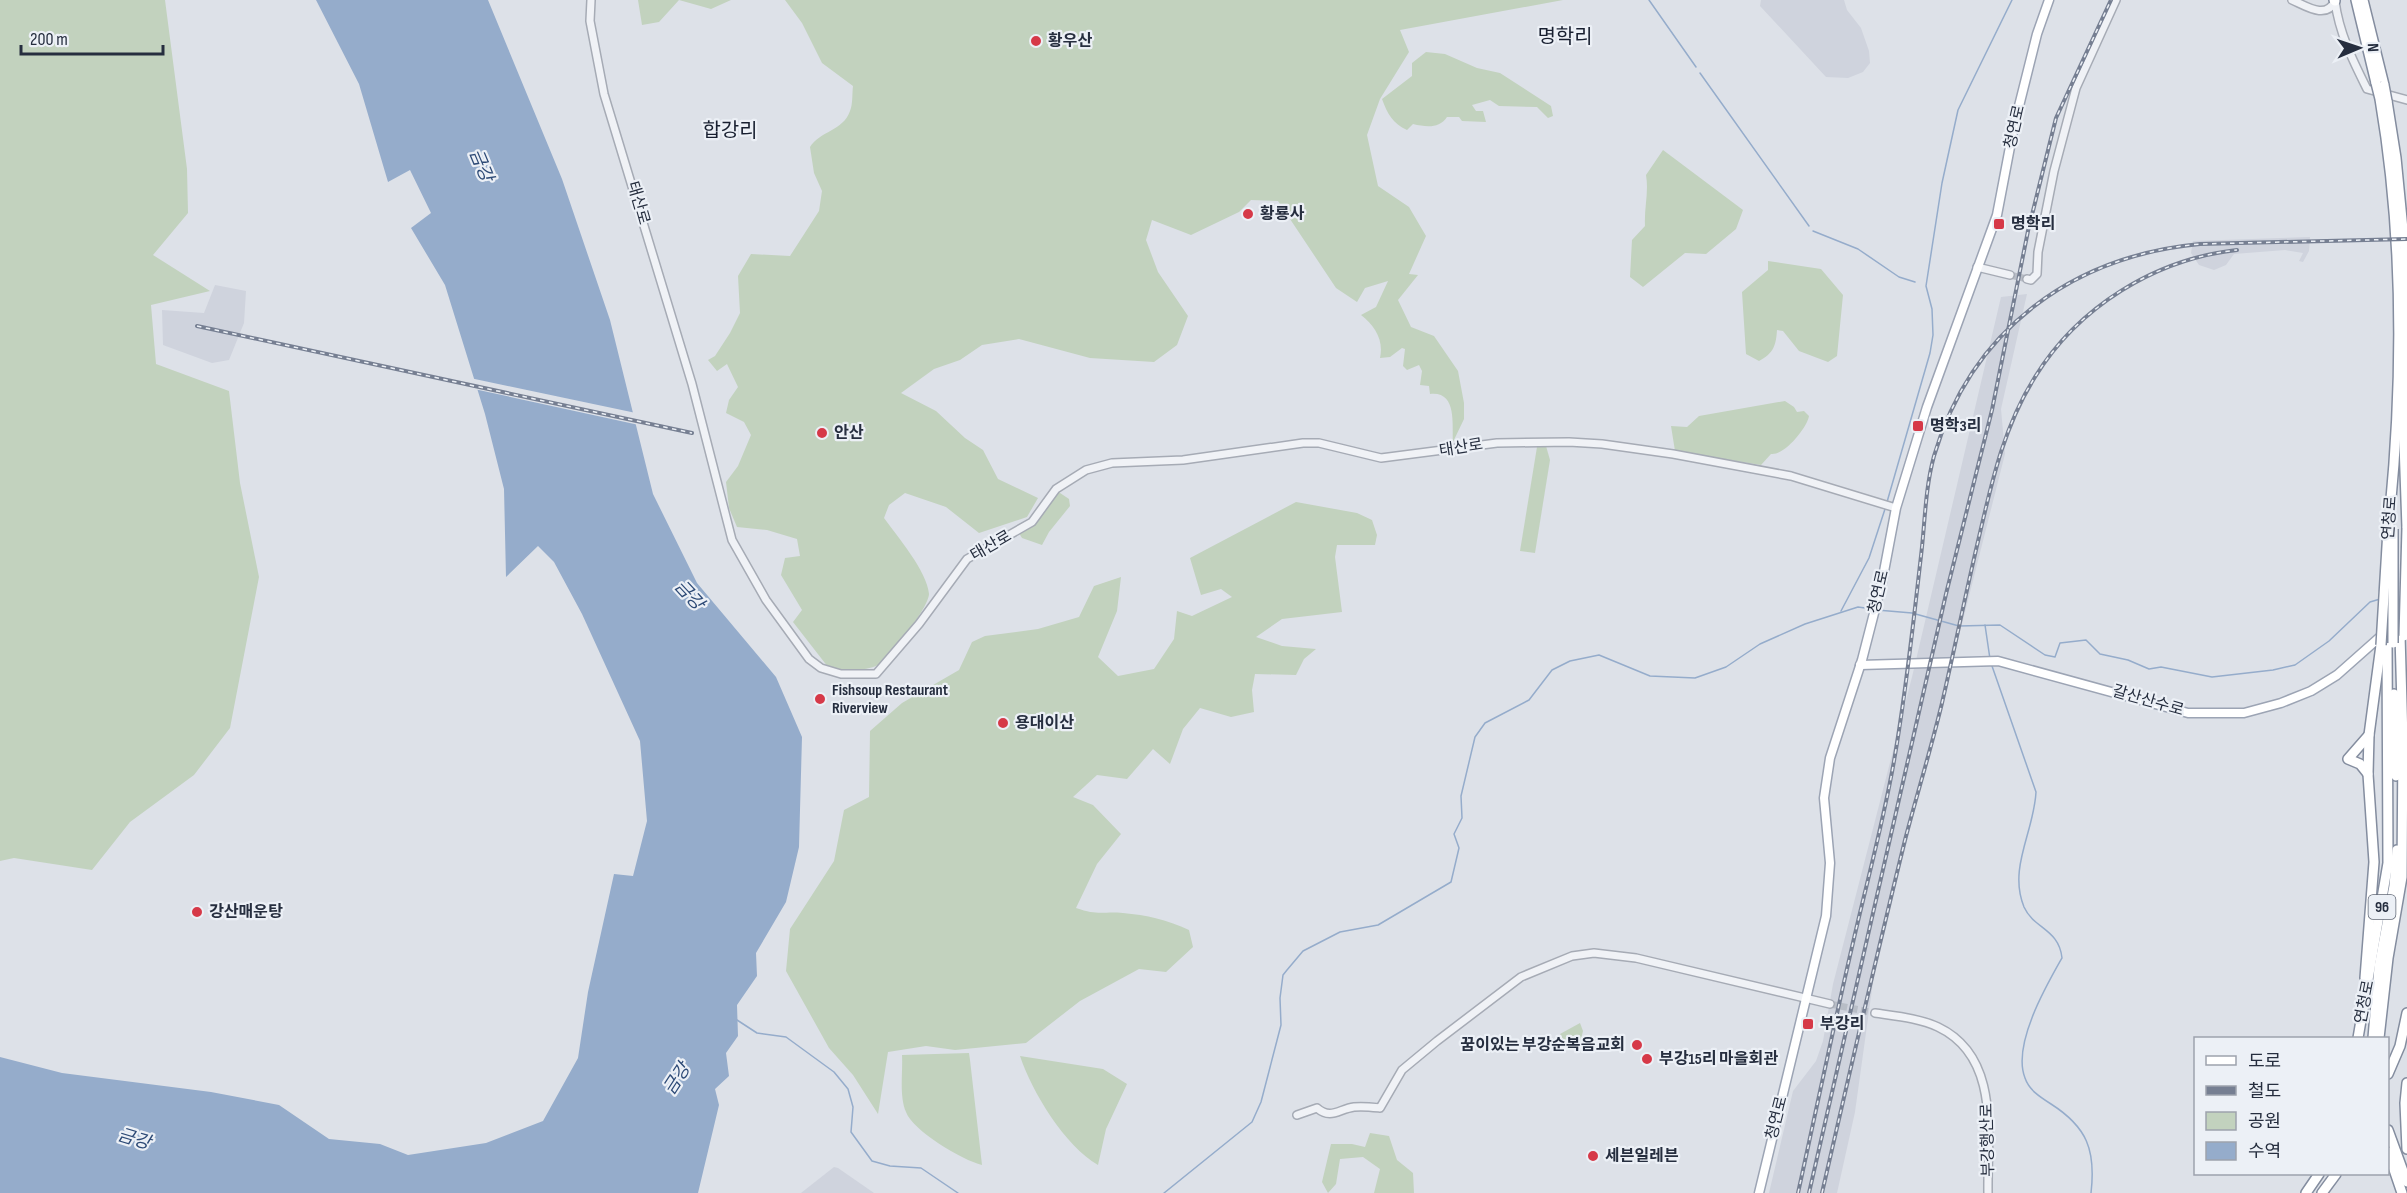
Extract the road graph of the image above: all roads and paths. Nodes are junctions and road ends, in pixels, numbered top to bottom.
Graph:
1 (591, 0) edge
2 (2049, 0) edge
3 (2116, 0) edge
4 (2292, 0) edge
5 (2356, 0) edge
6 (2363, 0) edge
7 (2335, 1) edge
8 (2380, 84) junction
9 (2383, 100) junction
10 (2407, 100) edge
11 (1977, 267) junction
12 (2010, 275) tunnel mouth
13 (2027, 279) dead end
14 (1894, 507) junction
15 (2399, 531) edge
16 (2407, 544) edge
17 (2407, 613) edge
18 (2402, 636) junction
19 (2387, 644) junction
20 (1861, 662) junction
21 (2407, 691) edge
22 (2369, 735) junction
23 (2396, 740) junction
24 (2368, 774) junction
25 (2396, 775) junction
26 (1806, 999) junction
27 (1830, 1004) tunnel mouth
28 (1875, 1013) tunnel mouth
29 (2407, 1013) edge
30 (2407, 1020) edge
31 (2404, 1033) junction
32 (2358, 1037) edge
33 (2358, 1037) edge
34 (2377, 1037) edge
35 (2389, 1071) edge
36 (2407, 1083) edge
37 (1297, 1115) dead end
38 (2389, 1136) edge
39 (2407, 1149) edge
40 (2389, 1155) edge
41 (2318, 1175) edge
42 (2335, 1175) edge
43 (2407, 1182) edge
44 (1759, 1193) edge
45 (1988, 1193) edge
46 (2308, 1193) edge
47 (2324, 1193) edge
48 (2402, 1193) edge

1 - 14 street, 태산로
2 - 11 main road, 청연로
3 - 13 street
4 - 7 street
5 - 8 highway, 연청로 / 96
6 - 8 highway, 연청로 / 96
7 - 10 street
8 - 9 highway, 연청로 / 96, bridge
9 - 15 highway, 연청로 / 96
9 - 15 highway, 연청로 / 96
11 - 12 street
11 - 14 main road, 청연로
14 - 20 main road, 청연로
15 - 16 highway, bridge
15 - 18 highway, 연청로 / 96, bridge
15 - 19 highway, 연청로 / 96, bridge
17 - 20 main road, 갈산산수로
18 - 21 highway, 연청로 / 96
18 - 23 highway
19 - 22 highway
19 - 23 highway, 연청로 / 96
20 - 26 main road, 청연로
22 - 24 highway
22 - 24 highway
23 - 25 highway, 연청로 / 96
23 - 25 highway
24 - 32 highway
25 - 33 highway, 연청로 / 96
25 - 34 highway, 연청로
26 - 27 street
26 - 37 street
26 - 44 main road, 청연로
28 - 45 street, 부강행산로
29 - 31 highway
30 - 31 highway
31 - 35 highway
36 - 39 highway
38 - 43 highway
40 - 48 highway
41 - 46 highway
42 - 47 highway

